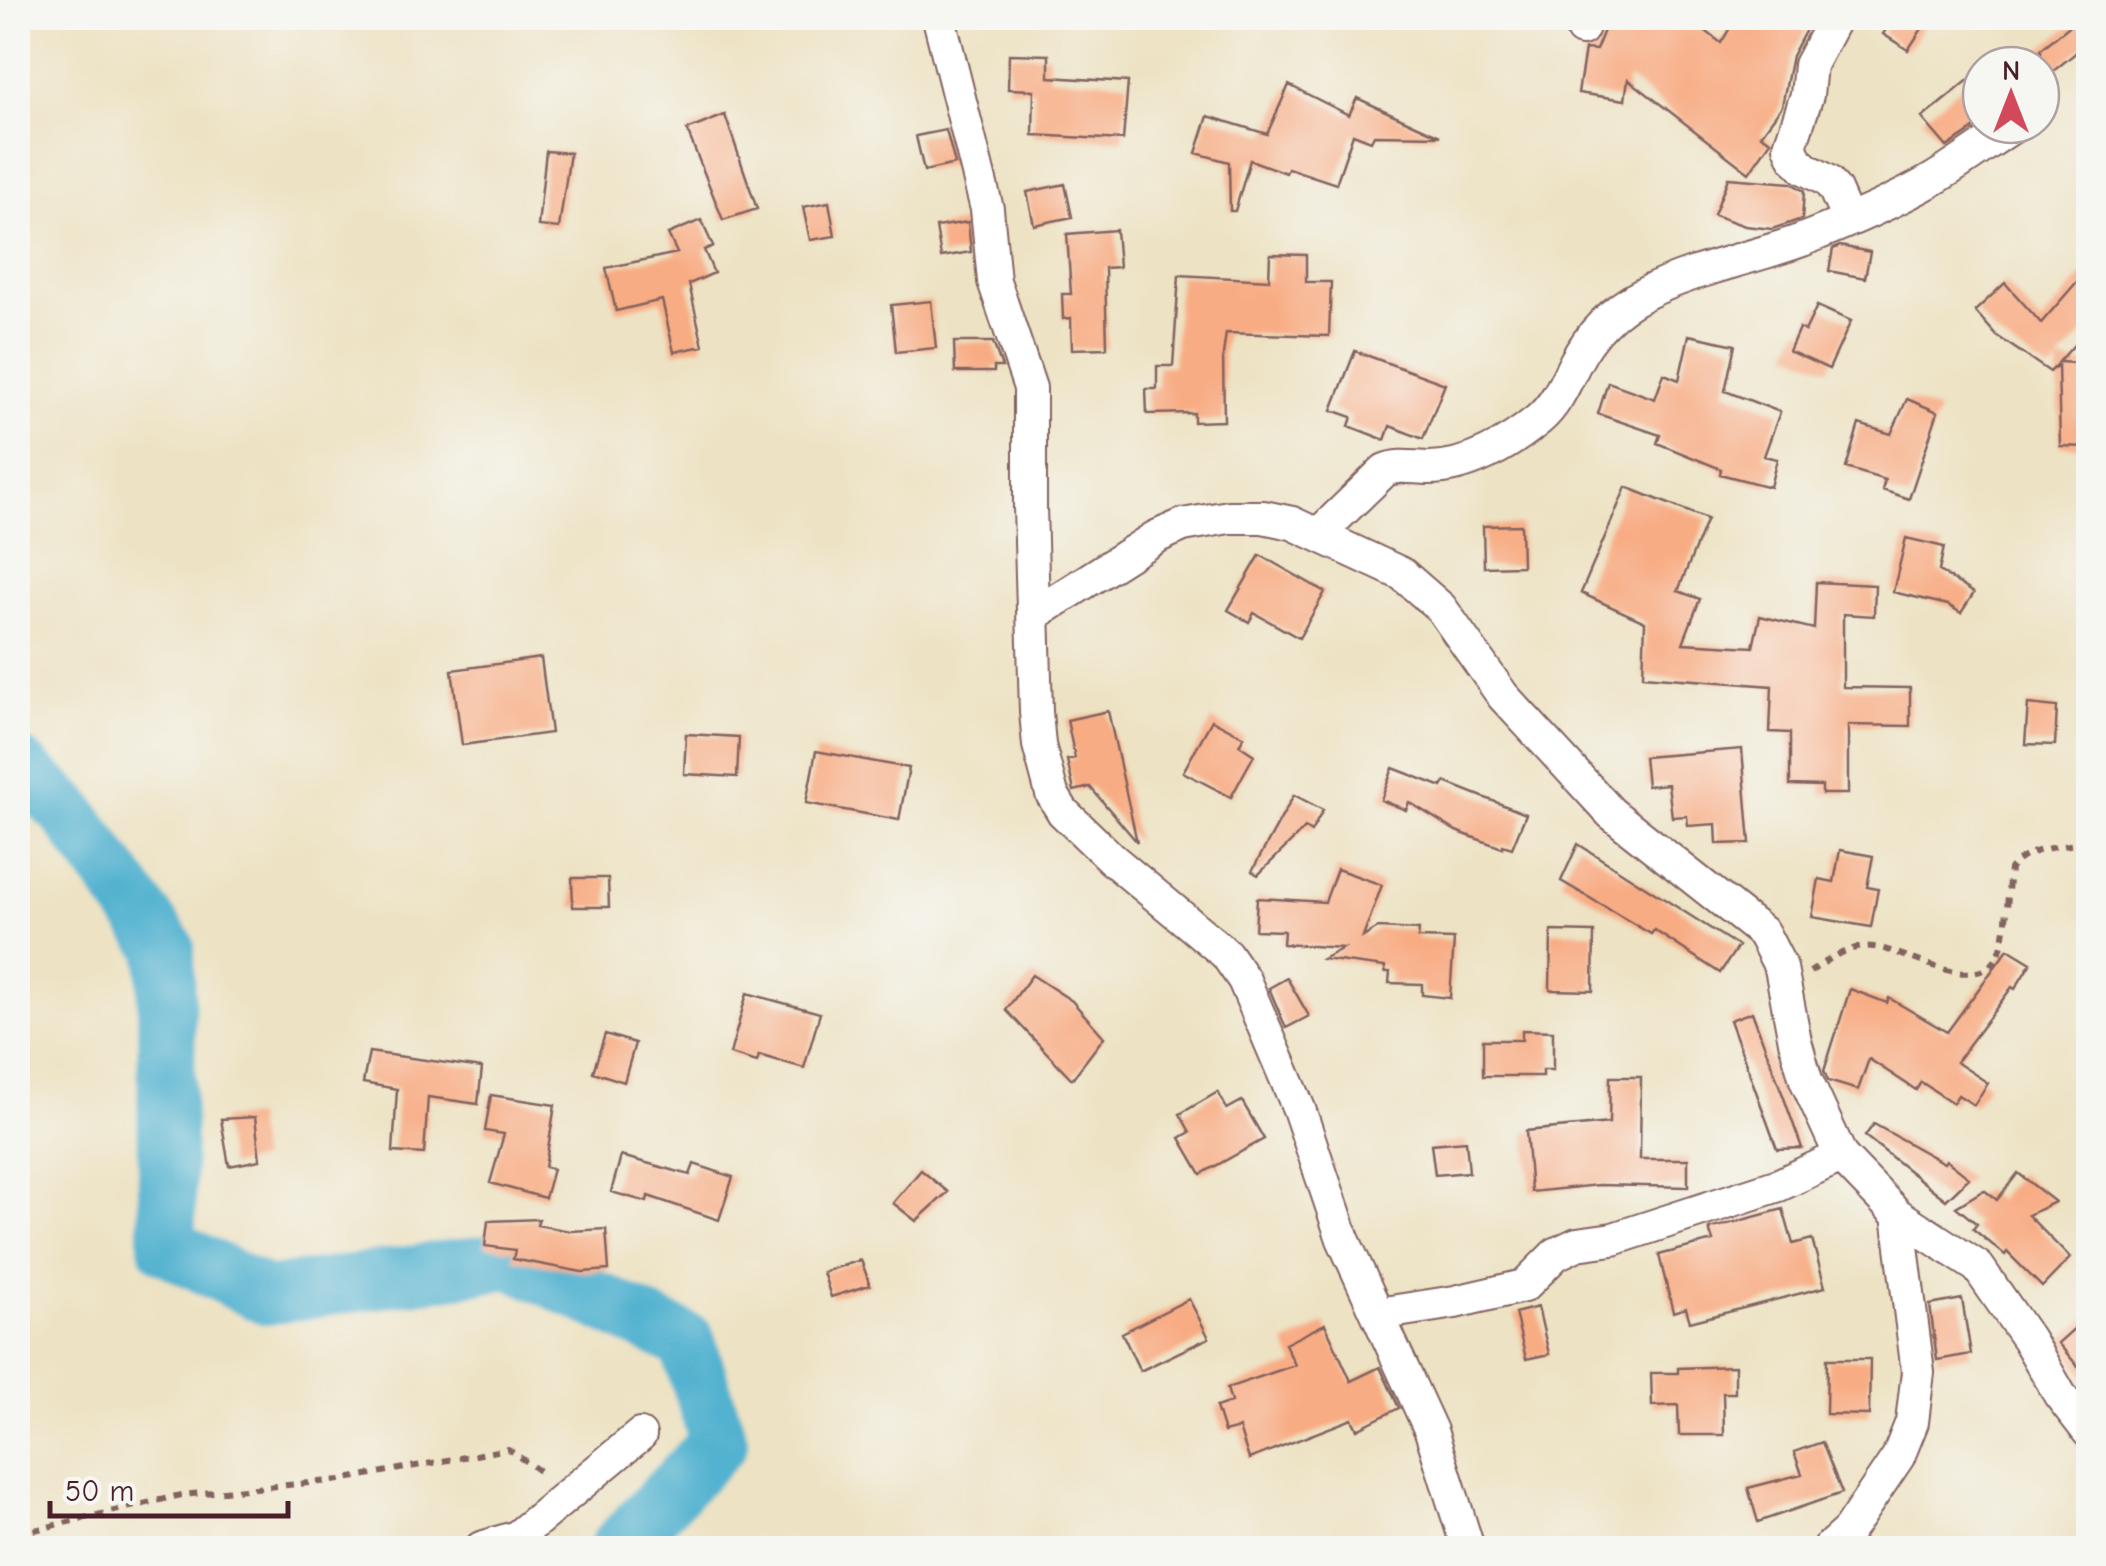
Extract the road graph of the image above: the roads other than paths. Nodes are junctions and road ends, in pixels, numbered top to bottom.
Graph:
1 (938, 18) edge
2 (1836, 18) edge
3 (1984, 145) edge
4 (1848, 220) junction
5 (1320, 533) junction
6 (1035, 614) junction
7 (1841, 1156) junction
8 (1898, 1214) junction
9 (1378, 1314) junction
10 (2088, 1431) edge
11 (640, 1434) dead end
12 (482, 1548) edge
13 (1468, 1548) edge
14 (1829, 1548) edge

1 - 6 street
2 - 4 street
3 - 4 street
4 - 5 street
5 - 6 street
5 - 7 street
6 - 9 street
7 - 8 street
7 - 9 street
8 - 10 street
8 - 14 street
9 - 13 street
11 - 12 street

